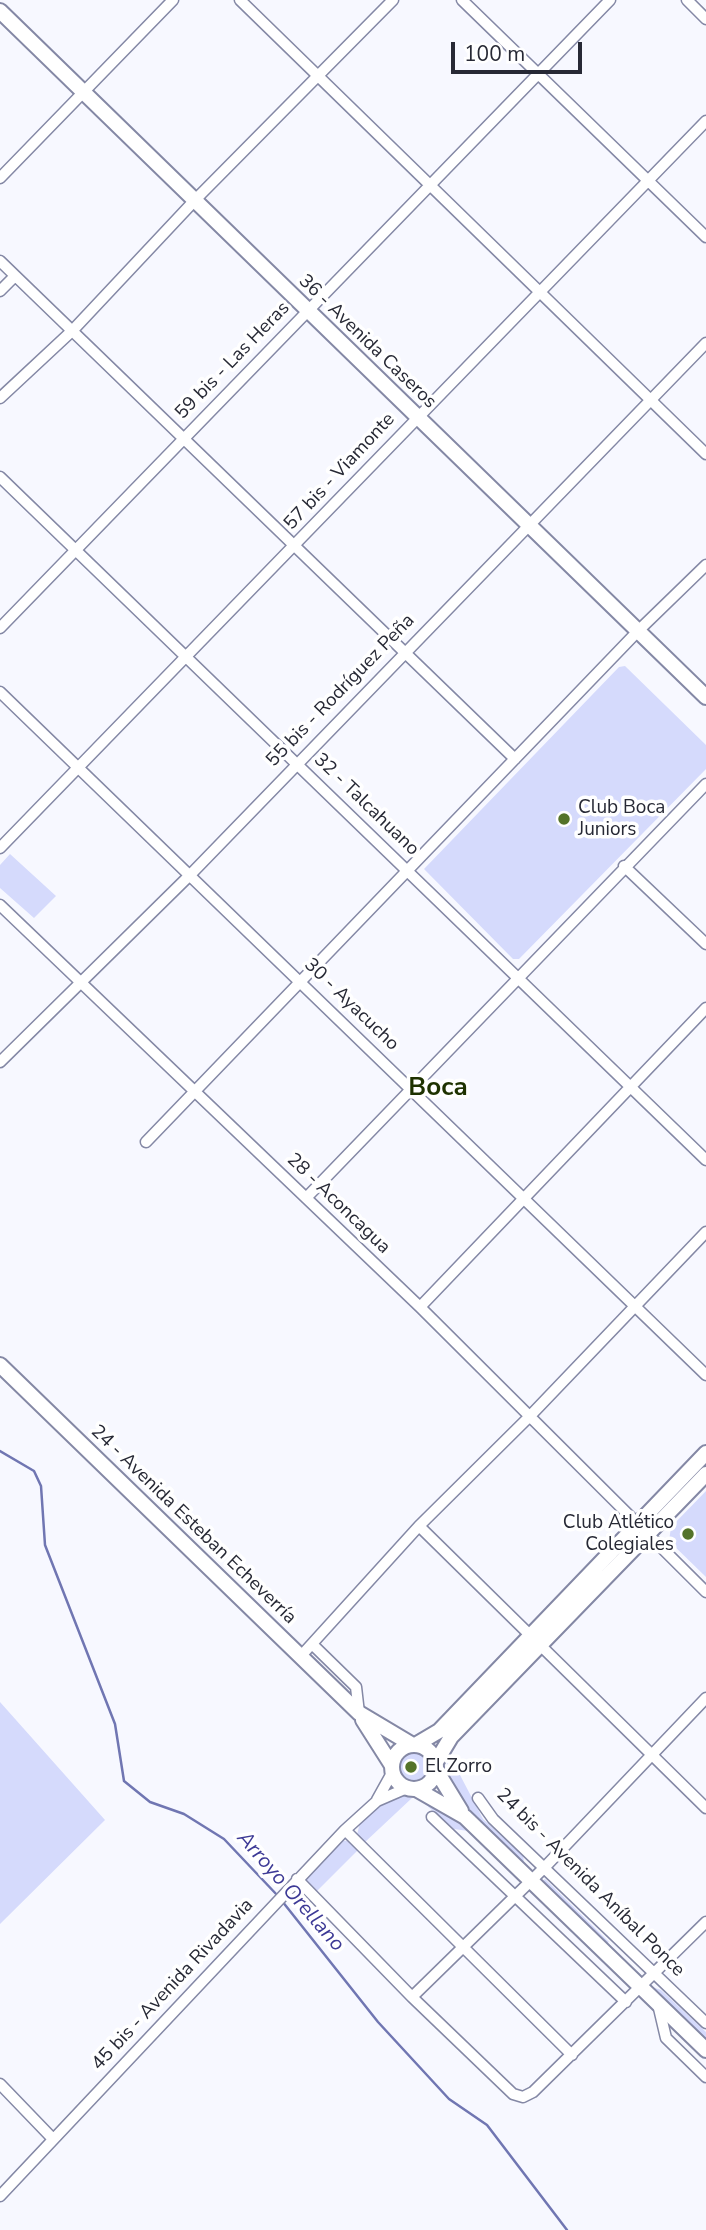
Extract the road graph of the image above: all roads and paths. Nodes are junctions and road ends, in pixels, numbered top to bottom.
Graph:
1 (173, 0) edge
2 (240, 0) edge
3 (393, 0) edge
4 (462, 0) edge
5 (610, 0) edge
6 (687, 0) edge
7 (1, 11) edge
8 (706, 19) edge
9 (538, 74) junction
10 (318, 76) junction
11 (83, 94) junction
12 (706, 121) edge
13 (0, 178) edge
14 (649, 180) junction
15 (428, 184) junction
16 (196, 200) junction
17 (706, 237) edge
18 (0, 261) edge
19 (15, 276) junction
20 (540, 290) junction
21 (0, 291) edge
22 (307, 310) junction
23 (73, 330) junction
24 (706, 343) edge
25 (0, 398) edge
26 (650, 399) junction
27 (416, 417) junction
28 (183, 437) junction
29 (706, 454) edge
30 (0, 477) edge
31 (529, 522) junction
32 (294, 546) junction
33 (75, 547) junction
34 (706, 565) edge
35 (0, 628) edge
36 (638, 631) junction
37 (404, 653) junction
38 (186, 657) junction
39 (0, 692) edge
40 (706, 697) edge
41 (515, 759) junction
42 (296, 762) junction
43 (77, 768) junction
44 (706, 784) edge
45 (0, 848) edge
46 (624, 866) junction
47 (408, 870) junction
48 (191, 874) junction
49 (0, 905) edge
50 (706, 944) edge
51 (518, 978) junction
52 (80, 982) junction
53 (302, 982) junction
54 (706, 1008) edge
55 (0, 1062) edge
56 (631, 1085) junction
57 (411, 1088) junction
58 (194, 1090) junction
59 (146, 1142) dead end
60 (706, 1160) edge
61 (306, 1198) junction
62 (525, 1198) junction
63 (706, 1232) edge
64 (635, 1305) junction
65 (420, 1307) junction
66 (0, 1365) edge
67 (706, 1375) edge
68 (530, 1416) junction
69 (706, 1453) edge
70 (706, 1474) edge
71 (419, 1526) junction
72 (641, 1529) junction
73 (706, 1592) edge
74 (534, 1641) junction
75 (313, 1645) junction
76 (300, 1657) junction
77 (706, 1698) edge
78 (359, 1713) junction
79 (414, 1744) junction
80 (651, 1755) junction
81 (436, 1766) junction
82 (392, 1769) junction
83 (412, 1789) junction
84 (478, 1798) dead end
85 (377, 1801) junction
86 (706, 1808) edge
87 (465, 1816) junction
88 (432, 1817) dead end
89 (345, 1830) junction
90 (544, 1868) junction
91 (298, 1879) junction
92 (531, 1880) junction
93 (513, 1895) junction
94 (706, 1922) edge
95 (461, 1946) junction
96 (655, 1975) junction
97 (640, 1987) junction
98 (412, 1997) junction
99 (626, 2002) junction
100 (658, 2003) junction
101 (706, 2023) edge
102 (706, 2050) edge
103 (572, 2055) junction
104 (706, 2077) edge
105 (0, 2084) edge
106 (53, 2139) junction
107 (0, 2196) edge

1 - 11 street
2 - 10 street
3 - 10 street
4 - 9 street
5 - 9 street, 59 bis - Las Heras
6 - 8 street
7 - 11 main road, 36 - Avenida Caseros
9 - 14 street
9 - 15 street, 59 bis - Las Heras
10 - 15 street
10 - 16 street
11 - 13 street
11 - 16 main road, 36 - Avenida Caseros
12 - 14 street, 57 bis - Viamonte
14 - 17 street
14 - 20 street, 57 bis - Viamonte
15 - 20 street
15 - 22 street, 59 bis - Las Heras
16 - 22 main road, 36 - Avenida Caseros
16 - 23 street
18 - 19 street
19 - 21 street
19 - 23 street
20 - 26 street
20 - 27 street, 57 bis - Viamonte
22 - 27 main road, 36 - Avenida Caseros
22 - 28 street, 59 bis - Las Heras
23 - 25 street
23 - 28 street
24 - 26 street, 55 bis - Rodríguez Peña
26 - 29 street
26 - 31 street, 55 bis - Rodríguez Peña
27 - 31 main road, 36 - Avenida Caseros
27 - 32 street, 57 bis - Viamonte
28 - 32 street
28 - 33 street, 59 bis - Las Heras
30 - 33 street, 32 - Talcahuano
31 - 36 main road, 36 - Avenida Caseros
31 - 37 street, 55 bis - Rodríguez Peña
32 - 37 street
32 - 38 street, 57 bis - Viamonte
33 - 35 street, 59 bis - Las Heras
33 - 38 street, 32 - Talcahuano
34 - 36 street
36 - 40 main road, 36 - Avenida Caseros
36 - 41 street
37 - 41 street
37 - 42 street, 55 bis - Rodríguez Peña
38 - 42 street, 32 - Talcahuano
38 - 43 street, 57 bis - Viamonte
39 - 43 street, 30 - Ayacucho
41 - 47 street
42 - 47 street, 32 - Talcahuano
42 - 48 street, 55 bis - Rodríguez Peña
43 - 45 street, 57 bis - Viamonte
43 - 48 street, 30 - Ayacucho
44 - 46 street
46 - 50 street
46 - 51 street
47 - 51 street, 32 - Talcahuano
47 - 53 street
48 - 52 street, 55 bis - Rodríguez Peña
48 - 53 street, 30 - Ayacucho
49 - 52 street, 28 - Aconcagua
51 - 56 street, 32 - Talcahuano
51 - 57 street
52 - 55 street, 55 bis - Rodríguez Peña
52 - 58 street, 28 - Aconcagua
53 - 57 street, 30 - Ayacucho
53 - 58 street
54 - 56 street
56 - 60 street, 32 - Talcahuano
56 - 62 street
57 - 61 street
57 - 62 street, 30 - Ayacucho
58 - 59 street
58 - 61 street, 28 - Aconcagua
61 - 65 street, 28 - Aconcagua
62 - 64 street, 30 - Ayacucho
62 - 65 street
63 - 64 street
64 - 67 street, 30 - Ayacucho
64 - 68 street
65 - 68 street, 28 - Aconcagua
66 - 76 main road, 24 - Avenida Esteban Echeverría
68 - 71 street
68 - 72 street, 28 - Aconcagua
69 - 72 main road
70 - 72 main road
71 - 74 street
71 - 75 street
72 - 73 street, 28 - Aconcagua
72 - 74 main road
74 - 79 main road
74 - 80 street
74 - 81 main road
75 - 76 street
75 - 78 street, 24 - Avenida Esteban Echeverría
76 - 78 main road, 24 - Avenida Esteban Echeverría
77 - 80 street
78 - 79 main road, 24 - Avenida Esteban Echeverría
78 - 82 main road, 24 - Avenida Esteban Echeverría
79 - 81 main road
79 - 82 main road
80 - 86 street
80 - 90 street
81 - 83 main road
81 - 87 main road, 24 bis - Avenida Aníbal Ponce
82 - 83 main road
82 - 85 street, 45 bis - Avenida Rivadavia
83 - 85 street, 45 bis - Avenida Rivadavia
83 - 87 main road, 24 bis - Avenida Aníbal Ponce
84 - 90 street, 24 bis - Avenida Aníbal Ponce
85 - 89 street, 45 bis - Avenida Rivadavia
87 - 92 main road, 24 bis - Avenida Aníbal Ponce
88 - 93 street
89 - 91 street, 45 bis - Avenida Rivadavia
89 - 95 street
90 - 92 street
90 - 96 street, 24 bis - Avenida Aníbal Ponce
91 - 98 street
91 - 106 street, 45 bis - Avenida Rivadavia
92 - 93 street
92 - 97 main road, 24 bis - Avenida Aníbal Ponce
93 - 95 street
93 - 99 street
94 - 96 street
95 - 98 street
95 - 103 street
96 - 97 street
96 - 101 street, 24 bis - Avenida Aníbal Ponce
97 - 99 street
97 - 100 main road, 24 bis - Avenida Aníbal Ponce
98 - 103 street
99 - 103 street
100 - 102 main road, 24 bis - Avenida Aníbal Ponce
100 - 104 street, 24 bis - Avenida Aníbal Ponce
105 - 106 street
106 - 107 street, 45 bis - Avenida Rivadavia

